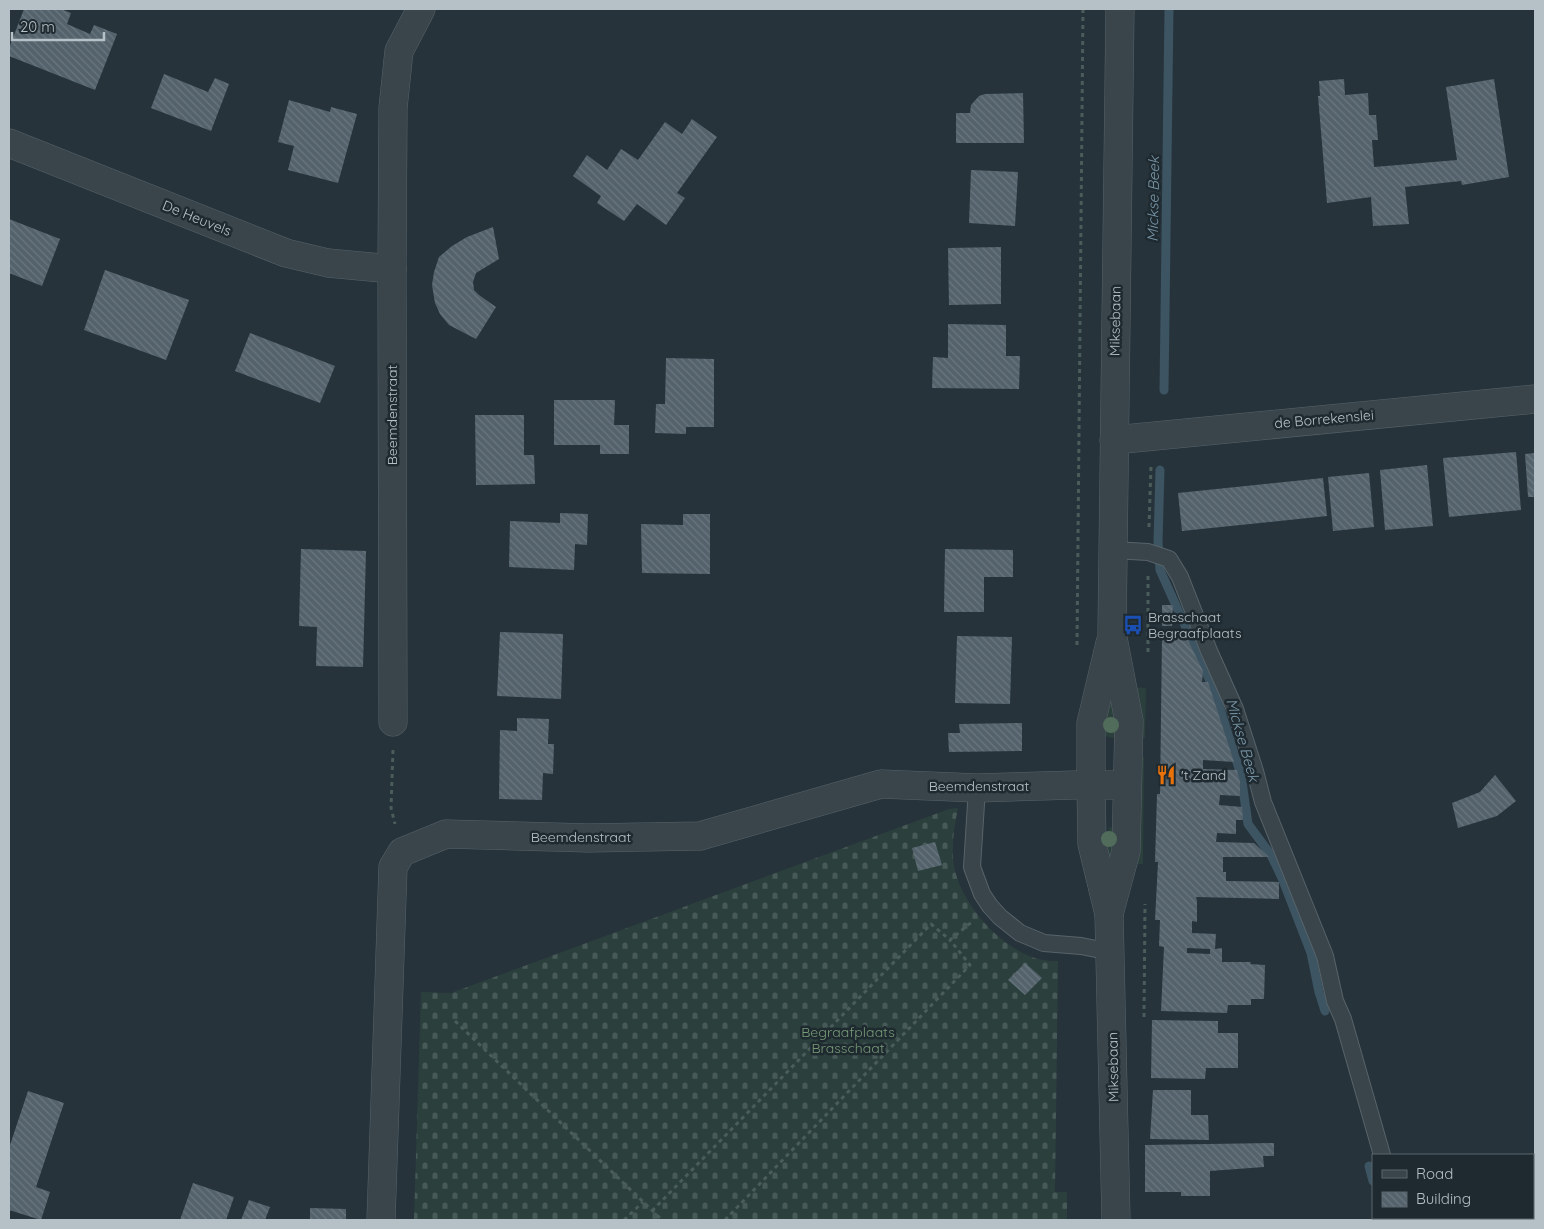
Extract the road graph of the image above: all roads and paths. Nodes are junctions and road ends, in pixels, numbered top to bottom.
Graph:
1 (421, 9) edge
2 (1083, 9) edge
3 (1120, 9) edge
4 (9, 143) edge
5 (392, 269) junction
6 (1535, 399) edge
7 (1114, 440) junction
8 (1079, 463) dead end
9 (1151, 466) dead end
10 (1113, 550) junction
11 (1148, 552) junction
12 (1112, 633) junction
13 (394, 722) joint
14 (1091, 784) junction
15 (1127, 785) junction
16 (977, 788) junction
17 (402, 852) junction
18 (990, 906) junction
19 (1109, 914) junction
20 (950, 940) junction
21 (1110, 952) junction
22 (456, 1021) dead end
23 (1382, 1154) edge
24 (642, 1202) junction
25 (652, 1211) junction
26 (381, 1220) edge
27 (624, 1220) edge
28 (662, 1220) edge
29 (725, 1220) edge
30 (1116, 1220) edge

1 - 5 street, Beemdenstraat
2 - 8 path
3 - 7 street, Miksebaan
4 - 5 street, De Heuvels
5 - 13 street, Beemdenstraat
6 - 7 street, de Borrekenslei
7 - 10 street, Miksebaan
9 - 11 path
10 - 11 lane
10 - 12 street, Miksebaan
11 - 23 lane
12 - 14 street, Miksebaan
12 - 15 street, Miksebaan
13 - 17 path
14 - 15 street, Beemdenstraat
14 - 16 street, Beemdenstraat
14 - 19 street, Miksebaan
15 - 19 street, Miksebaan
16 - 17 street, Beemdenstraat
16 - 18 lane
17 - 26 street
18 - 20 path
18 - 21 lane
19 - 21 street, Miksebaan
20 - 25 path
20 - 29 path
21 - 30 street, Miksebaan
22 - 24 path
24 - 25 path
24 - 27 path
25 - 28 path

